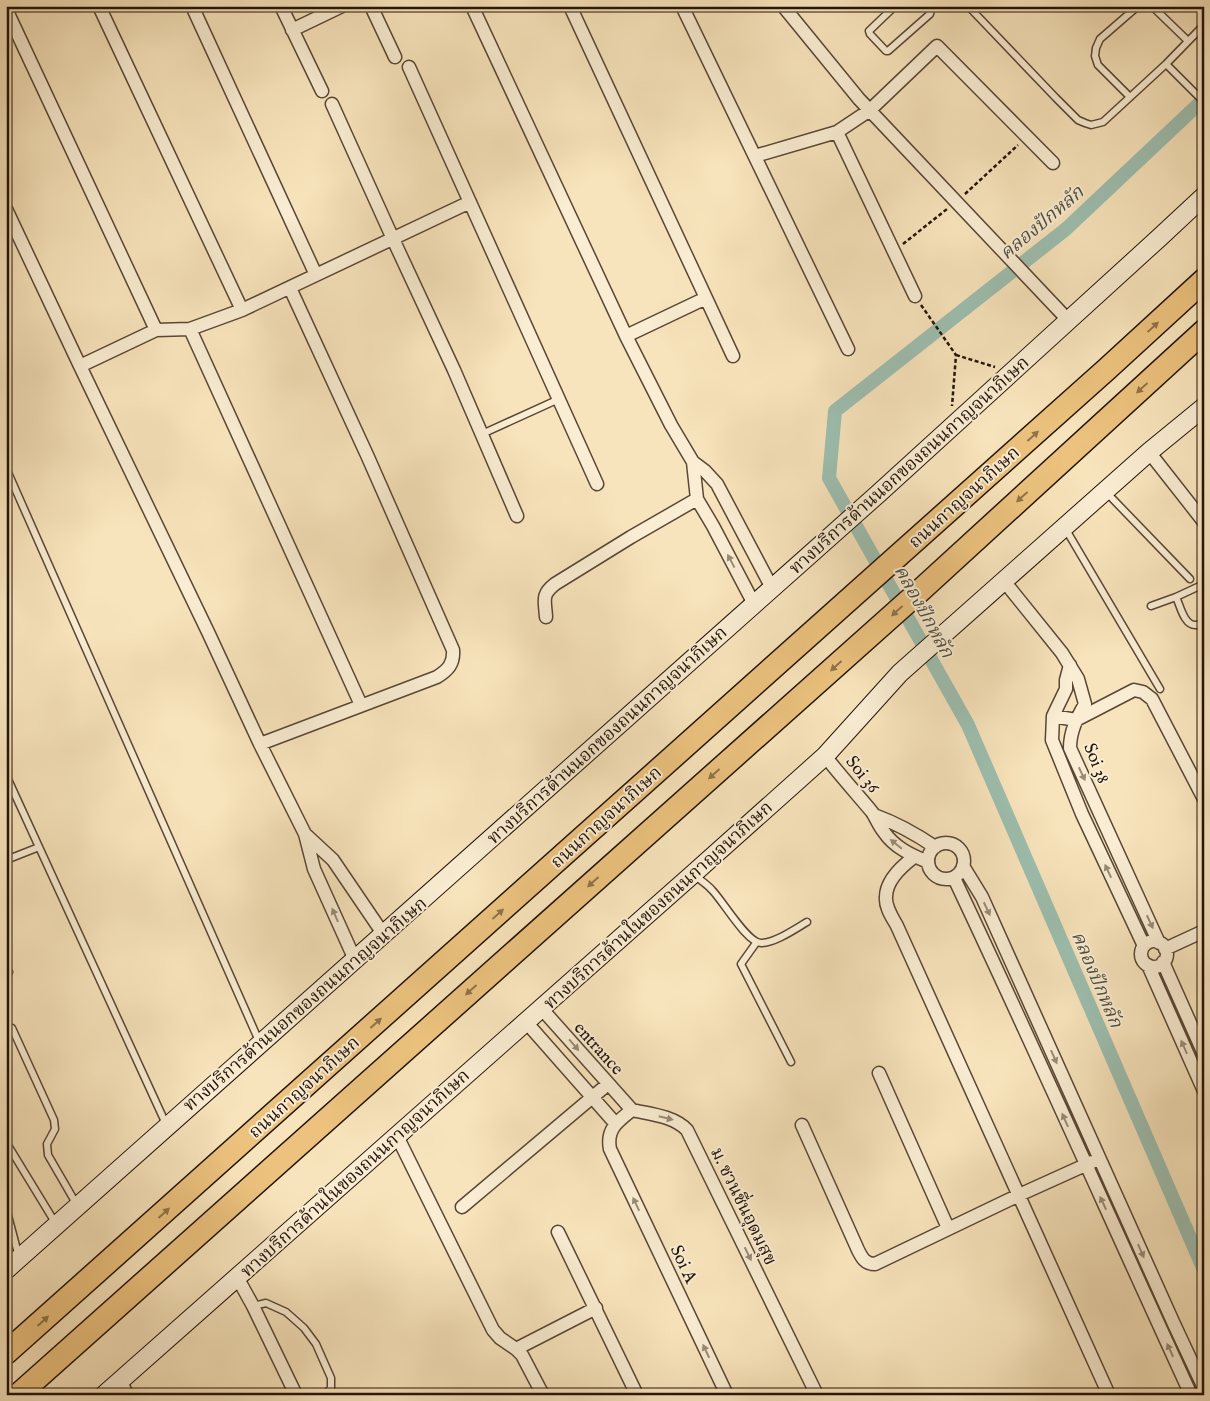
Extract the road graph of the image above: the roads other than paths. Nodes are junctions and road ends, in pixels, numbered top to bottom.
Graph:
1 (99, 6) edge
2 (192, 6) edge
3 (281, 6) edge
4 (342, 6) edge
5 (371, 6) edge
6 (472, 6) edge
7 (570, 6) edge
8 (682, 6) edge
9 (783, 6) edge
10 (895, 6) edge
11 (928, 6) edge
12 (968, 6) edge
13 (1138, 6) edge
14 (1151, 6) edge
15 (6, 9) edge
16 (1204, 25) edge
17 (292, 30) junction
18 (1188, 41) junction
19 (395, 57) dead end
20 (1166, 64) junction
21 (409, 67) dead end
22 (322, 91) dead end
23 (1130, 97) junction
24 (1204, 102) edge
25 (332, 104) dead end
26 (870, 110) junction
27 (837, 132) junction
28 (755, 156) junction
29 (1053, 163) dead end
30 (1204, 196) edge
31 (470, 202) junction
32 (6, 209) edge
33 (393, 239) junction
34 (316, 275) junction
35 (1204, 280) edge
36 (290, 288) junction
37 (915, 296) road end
38 (706, 298) junction
39 (242, 310) junction
40 (1068, 320) junction
41 (190, 329) junction
42 (156, 330) junction
43 (1204, 331) edge
44 (626, 336) junction
45 (848, 349) dead end
46 (733, 356) dead end
47 (80, 366) junction
48 (559, 399) junction
49 (1204, 407) edge
50 (482, 434) junction
51 (1149, 452) junction
52 (693, 462) junction
53 (6, 468) edge
54 (597, 484) dead end
55 (1105, 491) junction
56 (697, 499) junction
57 (733, 514) junction
58 (518, 516) dead end
59 (1204, 522) edge
60 (713, 526) junction
61 (1064, 527) junction
62 (1190, 579) dead end
63 (1004, 581) junction
64 (1204, 584) edge
65 (772, 588) junction
66 (1176, 597) junction
67 (754, 604) junction
68 (1151, 606) dead end
69 (546, 617) dead end
70 (1204, 622) edge
71 (1070, 665) junction
72 (1160, 689) dead end
73 (361, 705) junction
74 (1053, 716) junction
75 (1076, 720) junction
76 (260, 744) junction
77 (1063, 750) junction
78 (825, 756) junction
79 (6, 775) edge
80 (1204, 799) edge
81 (874, 815) junction
82 (305, 834) junction
83 (39, 847) junction
84 (935, 847) junction
85 (914, 857) junction
86 (6, 860) edge
87 (928, 862) junction
88 (964, 866) junction
89 (693, 874) junction
90 (954, 878) junction
91 (807, 922) dead end
92 (1204, 931) edge
93 (384, 935) junction
94 (756, 942) junction
95 (1144, 946) junction
96 (1162, 946) junction
97 (355, 960) junction
98 (1163, 962) junction
99 (1148, 966) junction
100 (1020, 982) junction
101 (1006, 988) junction
102 (541, 1008) junction
103 (526, 1022) junction
104 (12, 1028) dead end
105 (260, 1043) junction
106 (1204, 1054) edge
107 (791, 1062) dead end
108 (879, 1073) dead end
109 (608, 1084) junction
110 (1204, 1091) edge
111 (593, 1098) junction
112 (632, 1110) junction
113 (615, 1123) junction
114 (802, 1125) dead end
115 (167, 1126) junction
116 (396, 1136) junction
117 (6, 1142) edge
118 (1099, 1159) junction
119 (1085, 1165) junction
120 (1019, 1194) junction
121 (78, 1206) junction
122 (6, 1208) edge
123 (462, 1208) dead end
124 (57, 1224) junction
125 (948, 1228) junction
126 (558, 1232) dead end
127 (20, 1258) junction
128 (6, 1270) edge
129 (237, 1278) junction
130 (253, 1306) junction
131 (596, 1308) junction
132 (516, 1349) junction
133 (6, 1353) edge
134 (124, 1388) edge
135 (1204, 1388) edge
136 (18, 1395) edge
137 (104, 1395) edge
138 (296, 1395) edge
139 (325, 1395) edge
140 (542, 1395) edge
141 (636, 1395) edge
142 (727, 1395) edge
143 (817, 1395) edge
144 (1110, 1395) edge
145 (1191, 1395) edge

1 - 39 street
2 - 34 street
3 - 17 street
4 - 17 street
5 - 19 street
6 - 44 street
7 - 38 street
8 - 28 street
9 - 26 street
10 - 11 lane
12 - 23 lane
13 - 23 lane
14 - 18 lane
15 - 42 street
16 - 18 lane
17 - 22 street
18 - 20 lane
20 - 23 lane
20 - 24 lane
21 - 31 street
25 - 33 street
26 - 27 street
26 - 29 street
26 - 40 street
27 - 28 street
27 - 37 street
28 - 45 street
30 - 40 main road, ทางบริการด้านนอกของถนนกาญจนาภิเษก
31 - 33 street
31 - 48 street
32 - 47 street
33 - 34 street
33 - 50 street
34 - 36 street
133 -> 35 highway, ถนนกาญจนาภิเษก
36 - 39 street
36 - 73 street
38 - 44 street
38 - 46 street
39 - 41 street
40 - 65 main road, ทางบริการด้านนอกของถนนกาญจนาภิเษก
41 - 42 street
41 - 73 street
42 - 47 street
43 -> 136 highway
44 - 52 street
47 - 76 street
48 - 50 lane
48 - 54 street
49 - 51 main road, ทางบริการด้านในของถนนกาญจนาภิเษก
50 - 58 street
51 - 55 main road, ทางบริการด้านในของถนนกาญจนาภิเษก
51 - 59 street
52 - 56 street
52 - 57 street
53 - 105 lane
55 - 61 main road, ทางบริการด้านในของถนนกาญจนาภิเษก
55 - 62 lane
56 - 60 street
56 - 69 street
57 - 60 street
57 - 65 street
67 -> 60 street
61 - 63 main road, ทางบริการด้านในของถนนกาญจนาภิเษก
61 - 72 lane
63 - 71 street, Soi 38
63 - 78 main road, ทางบริการด้านในของถนนกาญจนาภิเษก
64 - 66 lane
65 - 67 main road, ทางบริการด้านนอกของถนนกาญจนาภิเษก
66 - 68 lane
66 - 70 lane
67 - 93 main road, ทางบริการด้านนอกของถนนกาญจนาภิเษก
71 - 74 street
71 - 75 street, Soi 38
73 - 76 street
74 - 75 street
74 - 77 street
75 - 77 street, Soi 38
75 - 80 street
76 - 82 street
95 -> 77 street
77 -> 96 street, Soi 38
78 - 81 street, Soi 36
78 - 89 main road, ทางบริการด้านในของถนนกาญจนาภิเษก
79 - 83 lane
81 - 84 street
85 -> 81 street, Soi 36
82 - 93 street
97 -> 82 street
83 - 86 lane
83 - 115 lane
84 - 87 street
84 - 88 street
85 - 87 street, Soi 36
85 - 120 street
87 - 90 street
88 - 90 street
88 -> 100 street
89 - 94 lane
89 - 102 main road, ทางบริการด้านในของถนนกาญจนาภิเษก
90 - 101 street
91 - 94 lane
92 - 96 street
93 - 97 main road, ทางบริการด้านนอกของถนนกาญจนาภิเษก
94 - 107 lane
95 - 96 street
95 - 99 street
96 - 98 street
97 - 105 main road, ทางบริการด้านนอกของถนนกาญจนาภิเษก
98 - 99 street
98 - 106 street
110 -> 99 street
100 - 101 street
100 -> 118 street
119 -> 101 street
102 - 103 main road, ทางบริการด้านในของถนนกาญจนาภิเษก
102 -> 109 street, entrance
103 - 111 street
103 - 116 main road, ทางบริการด้านในของถนนกาญจนาภิเษก
104 - 121 lane
105 - 115 main road, ทางบริการด้านนอกของถนนกาญจนาภิเษก
108 - 125 street
109 - 111 street
109 - 112 street, entrance
111 - 113 street
111 - 123 street
112 - 113 street
112 -> 143 street, ม. ชวนชื่นอุดมสุข
142 -> 113 street, Soi A
114 - 125 street
115 - 121 main road, ทางบริการด้านนอกของถนนกาญจนาภิเษก
116 - 129 main road, ทางบริการด้านในของถนนกาญจนาภิเษก
116 - 132 street
117 - 124 lane
118 - 119 street
118 -> 135 street
119 - 120 street
145 -> 119 street
120 - 125 street
120 - 144 street
121 - 124 main road, ทางบริการด้านนอกของถนนกาญจนาภิเษก
122 - 127 lane
124 - 127 main road, ทางบริการด้านนอกของถนนกาญจนาภิเษก
126 - 131 street
127 - 128 main road, ทางบริการด้านนอกของถนนกาญจนาภิเษก
129 - 130 street
129 - 134 main road, ทางบริการด้านในของถนนกาญจนาภิเษก
130 - 138 street
130 - 139 lane
131 - 132 street
131 - 141 street
132 - 140 street
134 - 137 main road, ทางบริการด้านในของถนนกาญจนาภิเษก

